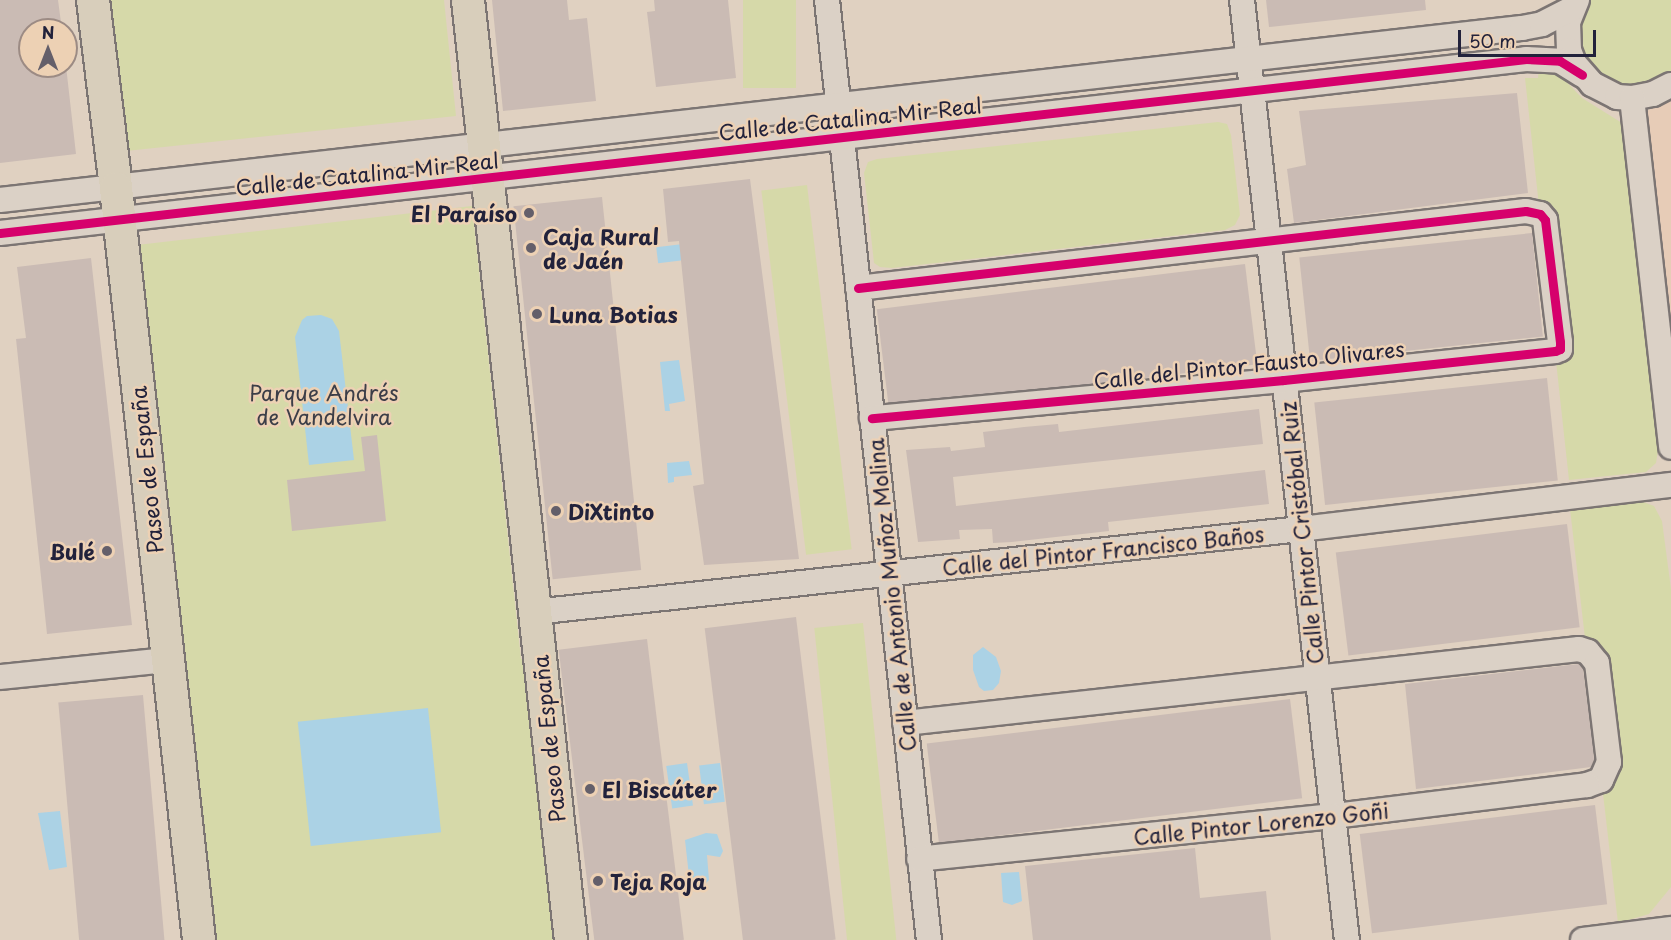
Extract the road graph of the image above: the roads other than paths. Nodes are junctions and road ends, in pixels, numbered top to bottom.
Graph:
1 (93, 0) edge
2 (468, 0) edge
3 (827, 0) edge
4 (1242, 0) edge
5 (1574, 4) edge
6 (1249, 59) junction
7 (1582, 75) junction
8 (1671, 85) edge
9 (1252, 90) junction
10 (1632, 98) junction
11 (838, 106) junction
12 (842, 137) junction
13 (485, 146) junction
14 (489, 177) junction
15 (116, 188) junction
16 (0, 200) edge
17 (119, 219) junction
18 (0, 233) edge
19 (1269, 240) junction
20 (858, 288) junction
21 (1284, 380) junction
22 (872, 418) junction
23 (1671, 447) edge
24 (1671, 485) edge
25 (1301, 529) junction
26 (889, 573) junction
27 (534, 612) junction
28 (167, 660) junction
29 (1317, 676) junction
30 (0, 677) edge
31 (905, 723) junction
32 (1333, 816) junction
33 (919, 859) junction
34 (1671, 929) edge
35 (199, 940) edge
36 (571, 940) edge
37 (929, 940) edge
38 (1347, 940) edge
39 (1583, 940) edge

1 - 15 main road, Paseo de España
2 - 13 main road, Paseo de España
3 - 11 street, Calle de Antonio Muñoz Molina
4 - 6 street, Calle Pintor Cristóbal Ruiz
5 - 6 street, Calle de Catalina Mir Real
5 - 7 street
6 - 9 street, Calle Pintor Cristóbal Ruiz
6 - 11 street, Calle de Catalina Mir Real
7 - 9 street, Calle de Catalina Mir Real
7 - 10 street, Calle de Catalina Mir Real
8 - 10 street
9 - 12 street, Calle de Catalina Mir Real
9 - 19 street, Calle Pintor Cristóbal Ruiz
10 - 23 street
11 - 12 street, Calle de Antonio Muñoz Molina
11 - 13 street, Calle de Catalina Mir Real
12 - 14 street, Calle de Catalina Mir Real
12 - 20 street, Calle de Antonio Muñoz Molina
13 - 14 main road, Paseo de España
13 - 15 street, Calle de Catalina Mir Real
14 - 17 street, Calle de Catalina Mir Real
14 - 27 main road, Paseo de España
15 - 16 street, Calle de Catalina Mir Real
15 - 17 main road, Paseo de España
17 - 18 street, Calle de Catalina Mir Real
17 - 28 main road, Paseo de España
19 - 20 street
19 - 21 street, Calle Pintor Cristóbal Ruiz
19 - 21 street, Calle del Pintor Fausto Olivares
20 - 22 street, Calle de Antonio Muñoz Molina
21 - 22 street, Calle del Pintor Fausto Olivares
21 - 25 street, Calle Pintor Cristóbal Ruiz
22 - 26 street, Calle de Antonio Muñoz Molina
24 - 25 street, Calle del Pintor Francisco Baños
25 - 26 street, Calle del Pintor Francisco Baños
25 - 29 street, Calle Pintor Cristóbal Ruiz
26 - 27 street, Calle del Pintor Francisco Baños
26 - 31 street, Calle de Antonio Muñoz Molina
27 - 36 main road, Paseo de España
28 - 30 street
28 - 35 main road, Paseo de España
29 - 31 street
29 - 32 street, Calle Pintor Cristóbal Ruiz
29 - 32 street, Calle Pintor Lorenzo Goñi
31 - 33 street, Calle de Antonio Muñoz Molina
32 - 33 street, Calle Pintor Lorenzo Goñi
32 - 38 street, Calle Pintor Cristóbal Ruiz
33 - 37 street, Calle de Antonio Muñoz Molina
34 - 39 street

